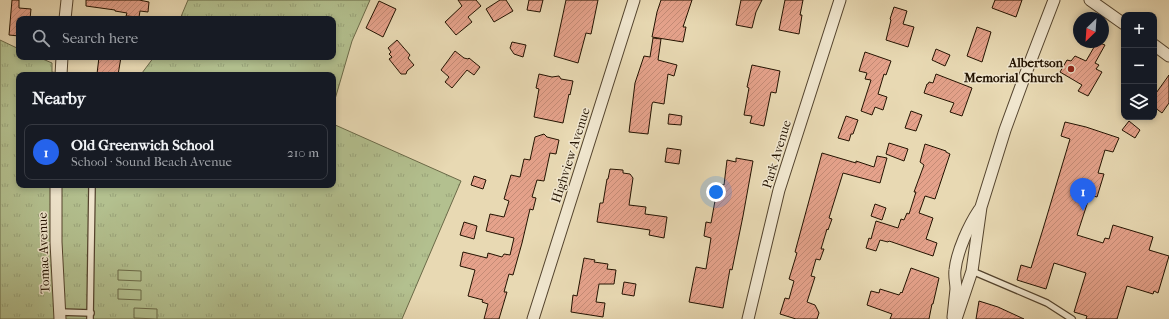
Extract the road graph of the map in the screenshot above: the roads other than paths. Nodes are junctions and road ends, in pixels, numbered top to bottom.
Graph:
1 (67, 0) edge
2 (634, 0) edge
3 (840, 0) edge
4 (1054, 0) edge
5 (1090, 0) edge
6 (65, 16) edge
7 (1121, 22) edge
8 (1157, 47) edge
9 (1169, 56) edge
10 (62, 60) edge
11 (60, 72) edge
12 (56, 188) edge
13 (92, 188) edge
14 (981, 207) junction
15 (956, 262) junction
16 (971, 272) junction
17 (956, 281) junction
18 (60, 315) edge
19 (90, 316) edge
20 (533, 319) edge
21 (748, 319) edge
22 (955, 319) edge
23 (1072, 319) edge

1 - 6 street
2 - 20 street, Highview Avenue
3 - 21 street, Park Avenue
4 - 14 street
5 - 7 street
8 - 9 street
10 - 11 street
12 - 18 street, Tomac Avenue
13 - 19 lane
14 - 15 street
14 - 16 street
15 - 16 street
15 - 17 street
16 - 17 street
16 - 22 street
16 - 23 lane
17 - 22 street
18 - 19 lane

